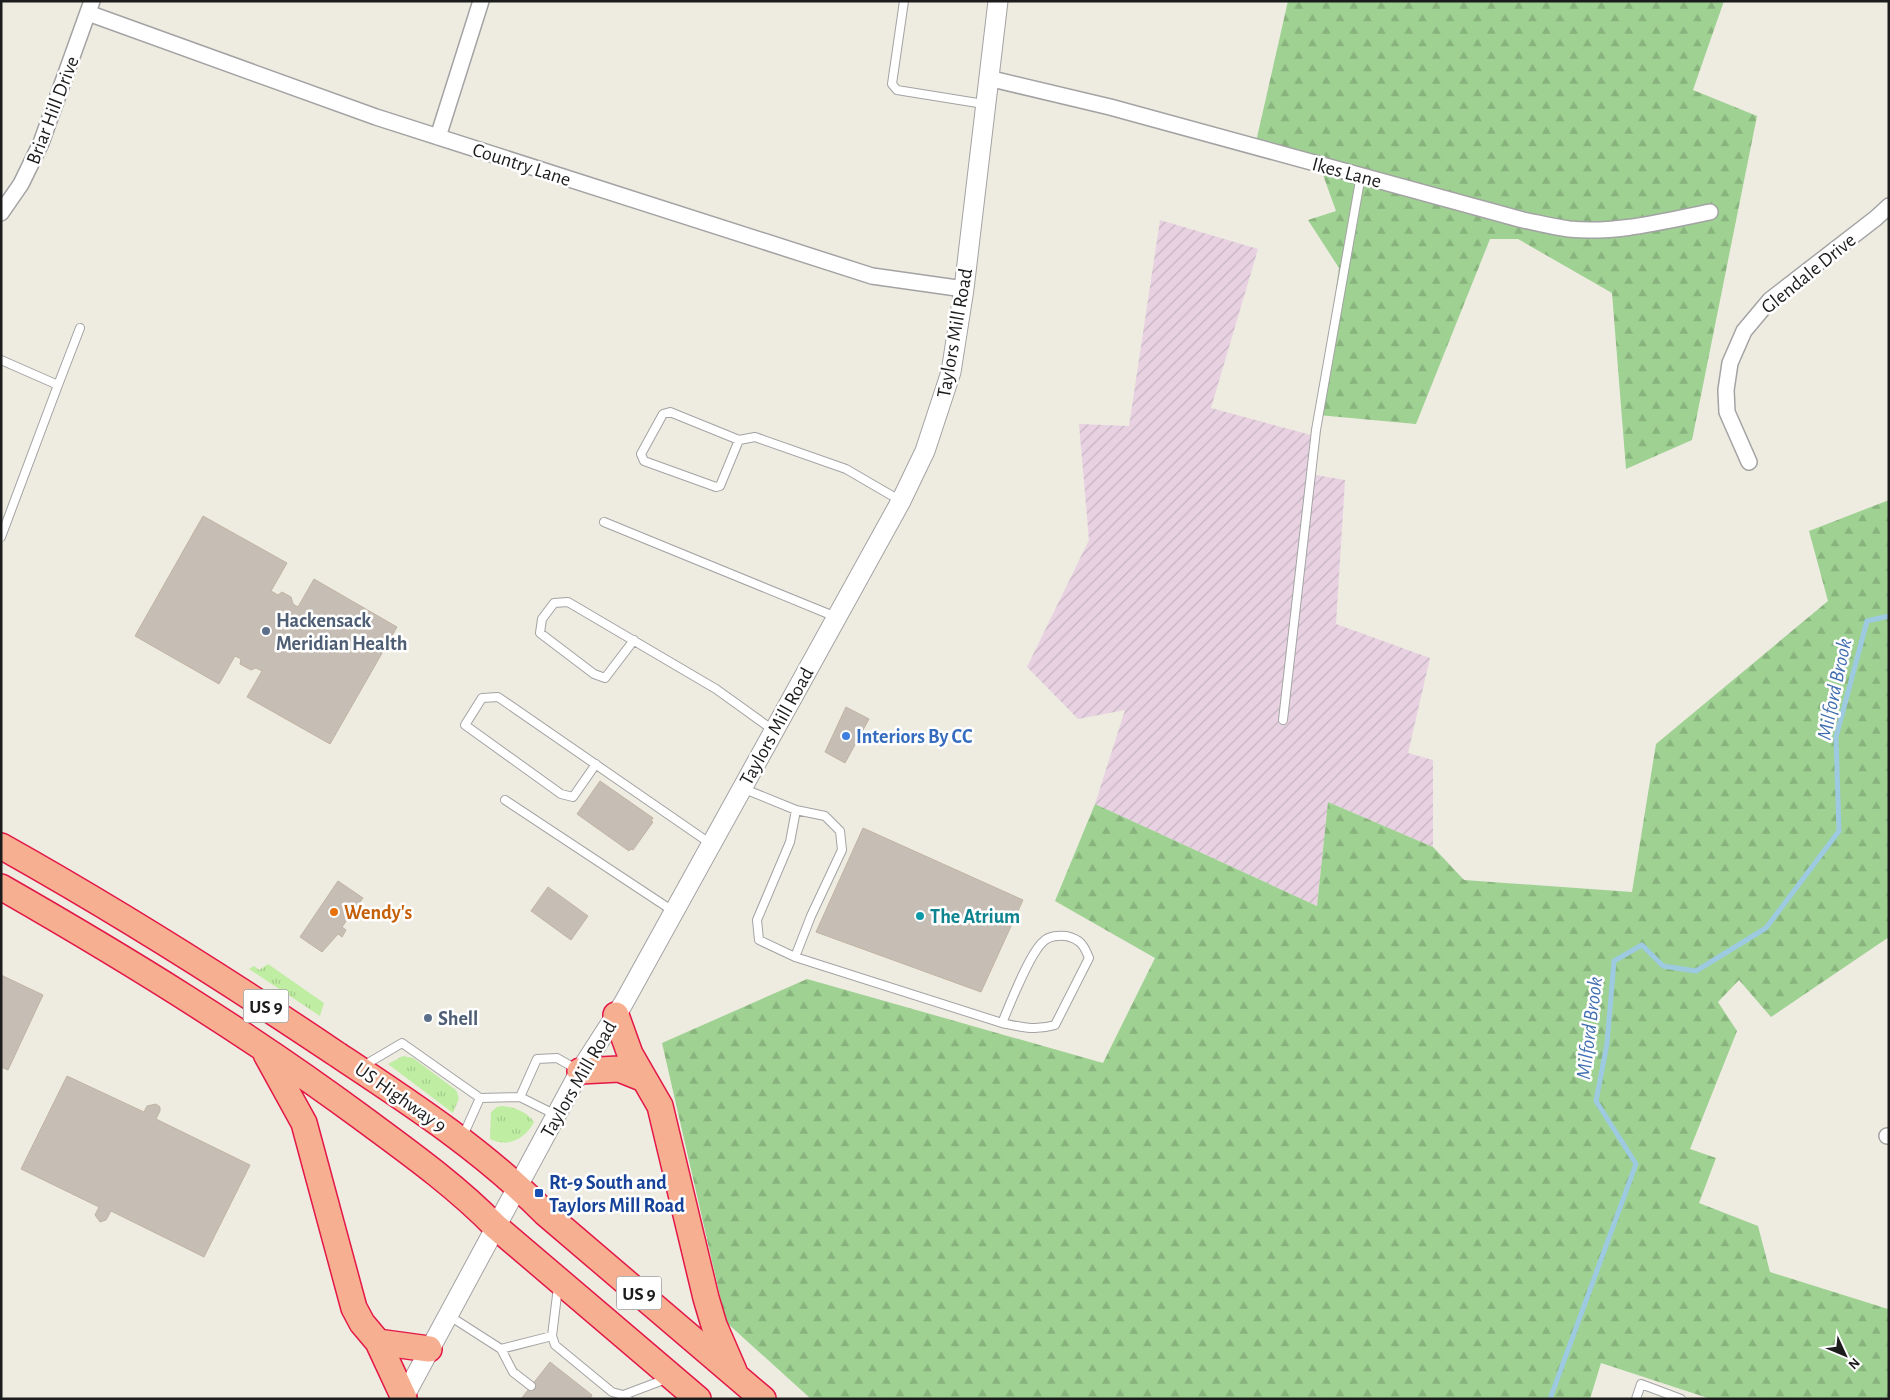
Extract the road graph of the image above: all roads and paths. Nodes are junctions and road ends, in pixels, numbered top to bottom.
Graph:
1 (481, 1) edge
2 (904, 1) edge
3 (998, 1) edge
4 (90, 7) edge
5 (988, 78) junction
6 (984, 104) junction
7 (438, 136) junction
8 (1361, 175) junction
9 (1889, 206) edge
10 (1710, 212) dead end
11 (1, 213) edge
12 (964, 289) junction
13 (80, 328) dead end
14 (1, 360) edge
15 (58, 385) junction
16 (739, 440) junction
17 (1749, 462) dead end
18 (901, 501) junction
19 (604, 522) dead end
20 (1, 537) edge
21 (836, 617) junction
22 (634, 640) junction
23 (1284, 720) dead end
24 (773, 730) junction
25 (596, 764) junction
26 (742, 788) junction
27 (505, 800) dead end
28 (796, 810) junction
29 (711, 844) junction
30 (1, 846) edge
31 (1, 887) edge
32 (673, 911) junction
33 (795, 957) junction
34 (616, 1015) junction
35 (1002, 1023) junction
36 (263, 1048) junction
37 (360, 1069) junction
38 (580, 1071) junction
39 (644, 1079) junction
40 (520, 1097) junction
41 (480, 1098) junction
42 (556, 1115) junction
43 (461, 1140) junction
44 (518, 1185) junction
45 (495, 1226) junction
46 (559, 1280) junction
47 (448, 1315) junction
48 (552, 1336) junction
49 (378, 1342) junction
50 (501, 1348) junction
51 (429, 1349) junction
52 (734, 1373) junction
53 (673, 1377) junction
54 (531, 1386) dead end
55 (623, 1397) edge
56 (693, 1397) edge
57 (404, 1398) edge
58 (763, 1399) edge
59 (1636, 1399) edge
60 (1682, 1399) edge

1 - 7 street
2 - 6 lane
3 - 5 street, Taylors Mill Road
4 - 7 street, Country Lane
4 - 11 street, Briar Hill Drive
5 - 6 street, Taylors Mill Road
5 - 8 street, Ikes Lane
6 - 12 street, Taylors Mill Road
7 - 12 street, Country Lane
8 - 10 street, Ikes Lane
8 - 23 lane
9 - 17 street, Glendale Drive
12 - 18 street, Taylors Mill Road
13 - 15 lane
14 - 15 lane
15 - 20 lane
16 - 16 lane
16 - 18 lane
18 - 21 street, Taylors Mill Road
19 - 21 lane
21 - 24 street, Taylors Mill Road
22 - 22 lane
22 - 24 lane
24 - 26 street, Taylors Mill Road
25 - 25 lane
25 - 29 lane
26 - 28 lane
26 - 29 street, Taylors Mill Road
27 - 32 lane
28 - 33 lane
28 - 33 lane
29 - 32 street, Taylors Mill Road
30 - 37 highway, US Highway 9 / US 9
31 - 36 highway, US Highway 9 / US 9
32 - 34 street, Taylors Mill Road
33 - 35 lane
34 - 38 street, Taylors Mill Road
34 - 39 highway
35 - 35 lane
36 - 45 highway, US Highway 9 / US 9
36 - 49 highway
37 - 41 lane
37 - 43 highway, US Highway 9 / US 9
38 - 39 highway
38 - 40 lane
38 - 42 street, Taylors Mill Road
39 - 52 highway
40 - 41 lane
40 - 42 lane
41 - 43 lane
42 - 44 street, Taylors Mill Road
43 - 44 highway, US Highway 9 / US 9
44 - 45 street, Taylors Mill Road
44 - 52 highway, US Highway 9 / US 9
45 - 46 highway, US Highway 9 / US 9
45 - 47 street, Taylors Mill Road
46 - 48 lane
46 - 53 highway, US Highway 9 / US 9
47 - 50 lane
47 - 51 street, Taylors Mill Road
48 - 50 lane
48 - 55 lane
49 - 51 highway
49 - 57 highway
50 - 54 lane
51 - 57 street, Taylors Mill Road
52 - 58 highway, US Highway 9 / US 9
53 - 55 lane
53 - 56 highway, US Highway 9 / US 9
59 - 60 lane

